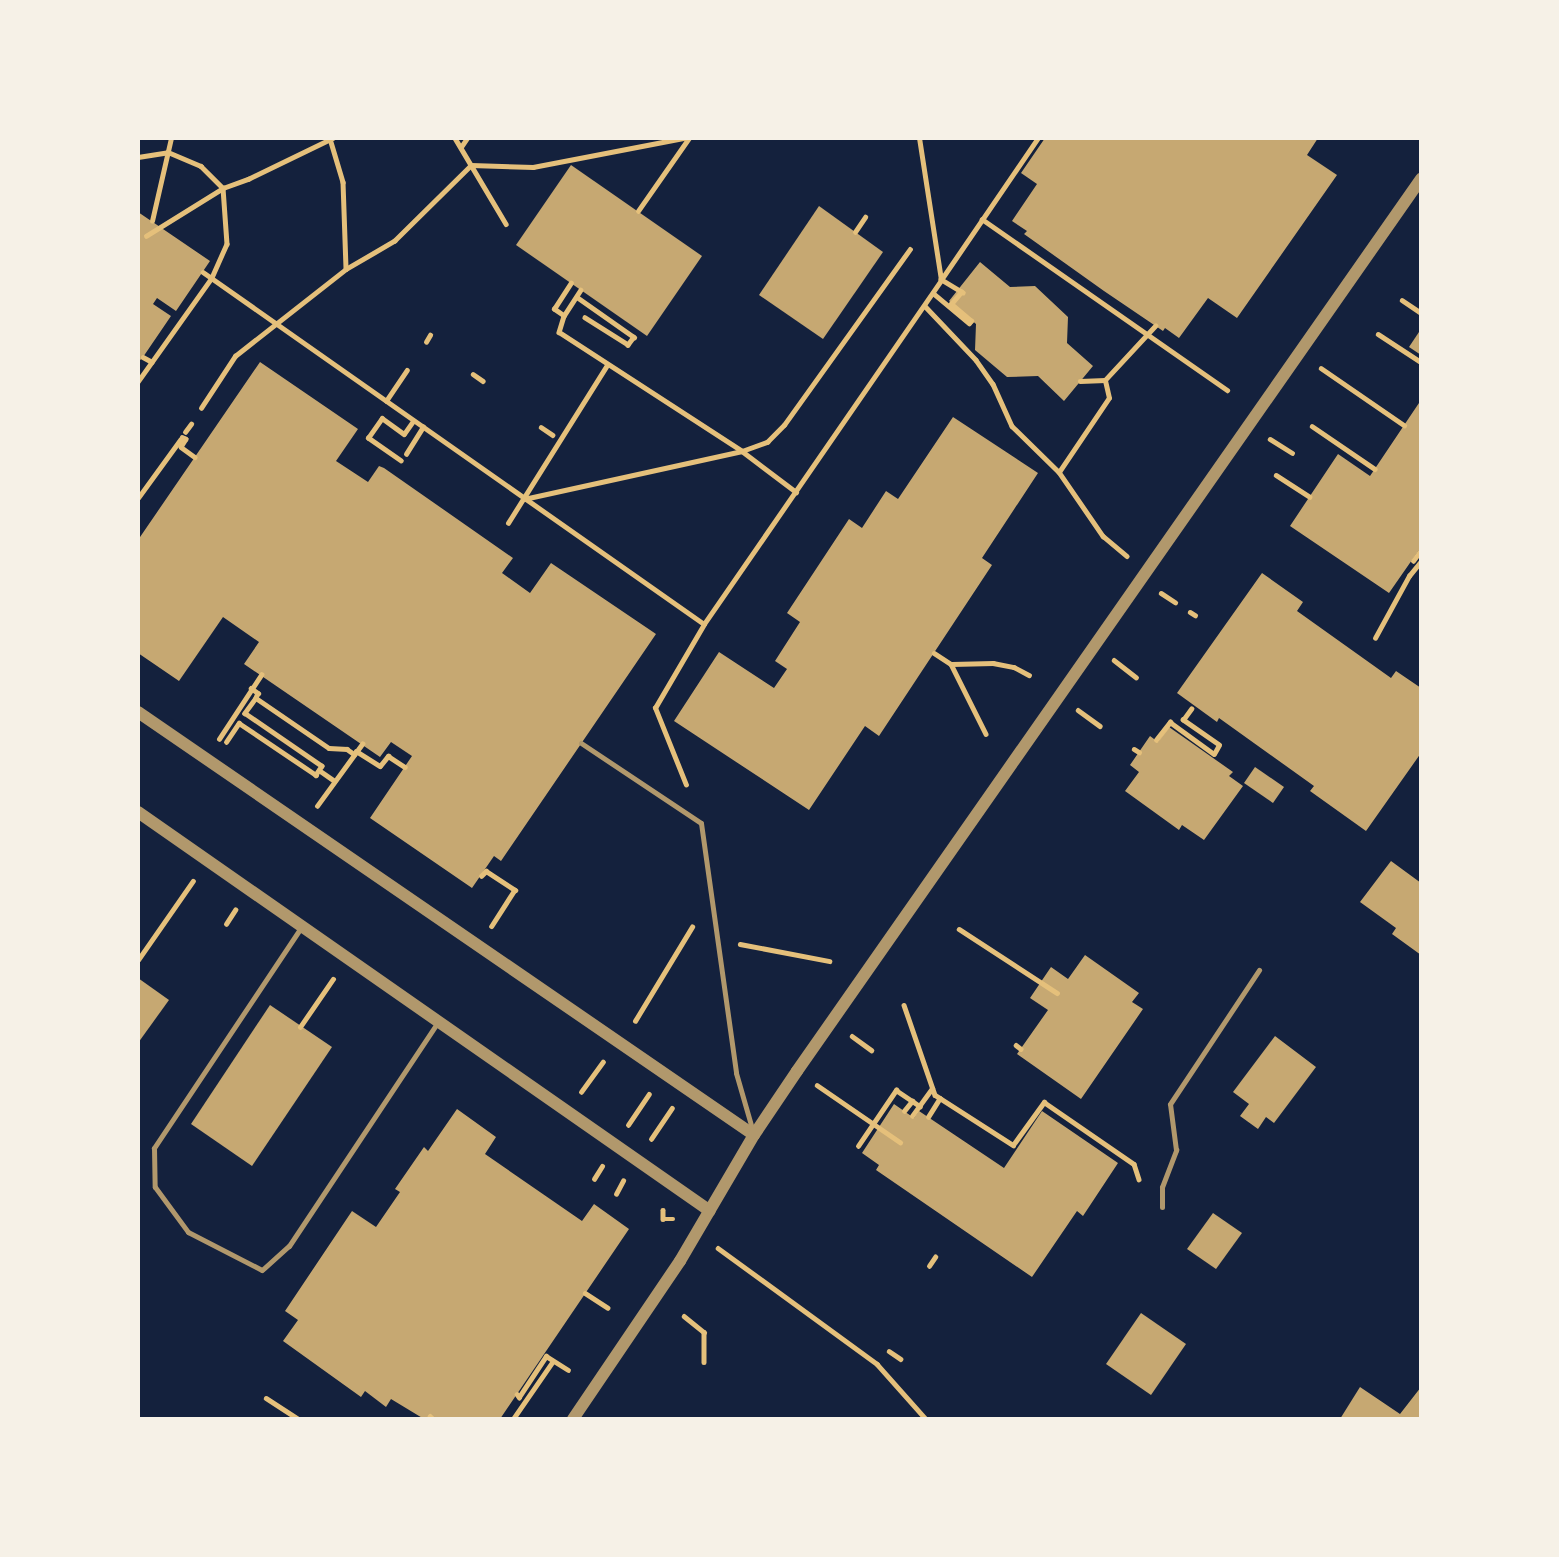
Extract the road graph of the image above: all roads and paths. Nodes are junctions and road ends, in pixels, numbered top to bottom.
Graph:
1 (171, 138) edge
2 (455, 138) edge
3 (467, 138) edge
4 (686, 138) edge
5 (922, 138) edge
6 (1038, 138) edge
7 (332, 140) edge
8 (461, 148) junction
9 (168, 152) junction
10 (138, 157) edge
11 (471, 165) junction
12 (1421, 179) edge
13 (223, 188) junction
14 (638, 211) dead end
15 (865, 217) dead end
16 (982, 219) junction
17 (152, 221) dead end
18 (506, 224) dead end
19 (855, 232) dead end
20 (146, 236) dead end
21 (910, 249) dead end
22 (346, 269) junction
23 (203, 272) dead end
24 (212, 278) junction
25 (941, 280) junction
26 (571, 283) dead end
27 (582, 290) dead end
28 (933, 293) junction
29 (577, 297) junction
30 (1402, 300) dead end
31 (925, 306) junction
32 (1421, 313) edge
33 (564, 316) junction
34 (585, 318) dead end
35 (278, 323) junction
36 (1155, 326) dead end
37 (1147, 334) junction
38 (1378, 334) dead end
39 (430, 335) dead end
40 (426, 342) dead end
41 (143, 357) dead end
42 (152, 362) junction
43 (1421, 362) edge
44 (607, 365) junction
45 (1320, 368) dead end
46 (407, 370) dead end
47 (473, 374) dead end
48 (1105, 380) junction
49 (483, 381) dead end
50 (1080, 381) dead end
51 (138, 382) edge
52 (1227, 390) dead end
53 (386, 401) junction
54 (201, 408) dead end
55 (413, 421) junction
56 (191, 424) dead end
57 (1404, 425) dead end
58 (1311, 426) dead end
59 (541, 427) dead end
60 (423, 428) junction
61 (553, 435) dead end
62 (182, 437) junction
63 (1277, 443) dead end
64 (741, 451) junction
65 (1292, 453) dead end
66 (406, 454) dead end
67 (195, 457) dead end
68 (401, 461) dead end
69 (1375, 469) dead end
70 (1059, 472) junction
71 (1276, 475) dead end
72 (796, 492) junction
73 (1310, 497) dead end
74 (138, 498) edge
75 (524, 499) junction
76 (508, 523) dead end
77 (1421, 550) edge
78 (1122, 552) dead end
79 (1416, 561) edge
80 (1161, 593) dead end
81 (1175, 602) dead end
82 (704, 624) junction
83 (1375, 638) dead end
84 (934, 653) dead end
85 (1113, 660) dead end
86 (951, 664) junction
87 (1029, 675) dead end
88 (261, 676) dead end
89 (1136, 677) dead end
90 (251, 688) junction
91 (256, 698) junction
92 (1191, 709) dead end
93 (1079, 710) dead end
94 (138, 712) edge
95 (1100, 726) dead end
96 (986, 734) dead end
97 (218, 740) dead end
98 (1156, 740) dead end
99 (582, 743) dead end
100 (225, 744) dead end
101 (362, 744) dead end
102 (355, 752) junction
103 (405, 767) dead end
104 (319, 770) junction
105 (335, 781) junction
106 (316, 808) dead end
107 (138, 812) edge
108 (701, 823) junction
109 (209, 861) junction
110 (481, 876) dead end
111 (696, 920) dead end
112 (495, 922) dead end
113 (303, 926) junction
114 (959, 929) dead end
115 (736, 943) dead end
116 (138, 960) edge
117 (829, 961) dead end
118 (1259, 970) dead end
119 (324, 992) dead end
120 (1057, 993) dead end
121 (904, 1005) dead end
122 (638, 1017) dead end
123 (439, 1021) junction
124 (300, 1027) dead end
125 (852, 1036) dead end
126 (871, 1050) dead end
127 (609, 1053) dead end
128 (655, 1085) dead end
129 (818, 1085) dead end
130 (933, 1087) junction
131 (578, 1097) dead end
132 (940, 1098) junction
133 (677, 1101) dead end
134 (912, 1101) junction
135 (919, 1106) junction
136 (904, 1111) dead end
137 (912, 1116) dead end
138 (928, 1117) dead end
139 (873, 1124) junction
140 (625, 1130) dead end
141 (754, 1135) junction
142 (900, 1142) dead end
143 (647, 1145) dead end
144 (858, 1146) dead end
145 (1162, 1207) joint
146 (710, 1211) junction
147 (663, 1219) dead end
148 (673, 1219) dead end
149 (718, 1248) dead end
150 (935, 1257) dead end
151 (929, 1266) dead end
152 (585, 1293) dead end
153 (608, 1308) dead end
154 (684, 1316) dead end
155 (889, 1352) dead end
156 (901, 1359) dead end
157 (552, 1360) junction
158 (704, 1362) dead end
159 (568, 1370) dead end
160 (517, 1394) dead end
161 (267, 1398) dead end
162 (298, 1419) edge
163 (513, 1419) edge
164 (573, 1419) edge
165 (926, 1419) edge

1 - 9 path
2 - 8 path
3 - 8 path
4 - 11 path
4 - 14 path
5 - 25 path
6 - 16 path
7 - 13 path
7 - 22 path
8 - 11 path
9 - 10 path
9 - 13 path
9 - 17 path
11 - 18 path
11 - 22 path
12 - 141 street
13 - 20 path
13 - 24 path
15 - 19 path
16 - 25 path
16 - 37 path
21 - 64 path
22 - 35 path
23 - 24 path
24 - 35 path
24 - 42 path
25 - 28 path
25 - 28 path
26 - 33 path
27 - 29 path
28 - 31 path
29 - 33 path
29 - 34 path
30 - 32 path
31 - 70 path
31 - 72 path
33 - 44 path
35 - 53 path
35 - 54 path
36 - 37 path
37 - 48 path
37 - 52 path
38 - 43 path
39 - 40 path
41 - 42 path
42 - 51 path
44 - 64 path
44 - 75 path
45 - 57 path
46 - 53 path
47 - 49 path
48 - 50 path
48 - 70 path
53 - 55 path
55 - 60 path
55 - 68 path
56 - 62 path
58 - 69 path
59 - 61 path
60 - 66 path
60 - 75 path
62 - 67 path
62 - 74 path
63 - 65 path
64 - 72 path
64 - 75 path
70 - 78 path
71 - 73 path
72 - 82 path
75 - 76 path
75 - 82 path
77 - 79 path
79 - 83 path
80 - 81 path
82 - 108 path
84 - 86 path
85 - 89 path
86 - 87 path
86 - 96 path
88 - 90 path
90 - 91 path
90 - 97 path
91 - 102 path
91 - 104 path
92 - 98 path
93 - 95 path
94 - 141 street
99 - 108 lane
100 - 104 path
101 - 102 path
102 - 103 path
102 - 105 path
104 - 105 path
105 - 106 path
107 - 109 street
108 - 141 lane
109 - 113 street
109 - 116 path
110 - 112 path
111 - 122 path
113 - 123 street
113 - 123 lane
114 - 120 path
115 - 117 path
118 - 145 lane
119 - 124 path
121 - 130 path
123 - 146 street
125 - 126 path
127 - 131 path
128 - 140 path
129 - 139 path
130 - 132 path
130 - 135 path
132 - 138 path
132 - 145 path
133 - 143 path
134 - 135 path
134 - 136 path
134 - 139 path
135 - 137 path
139 - 142 path
139 - 144 path
141 - 146 street
146 - 164 street
147 - 148 path
149 - 165 path
150 - 151 path
152 - 153 path
154 - 158 path
155 - 156 path
157 - 159 path
157 - 160 path
157 - 163 path
161 - 162 path

